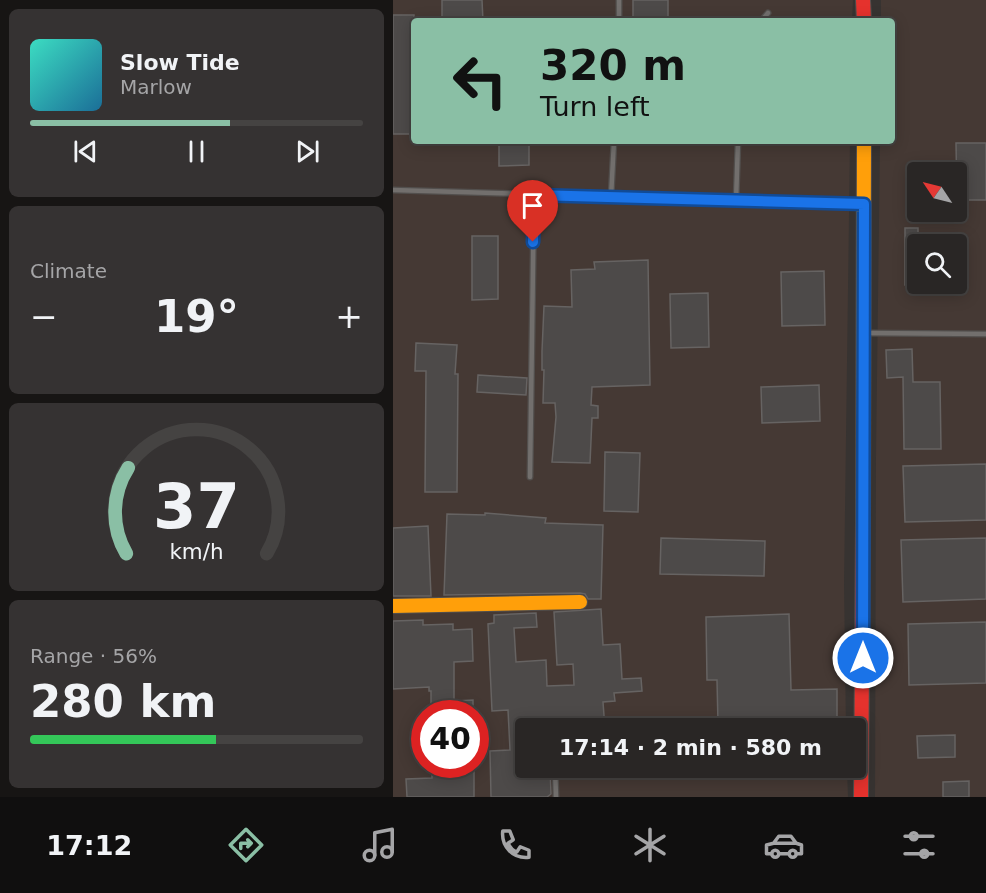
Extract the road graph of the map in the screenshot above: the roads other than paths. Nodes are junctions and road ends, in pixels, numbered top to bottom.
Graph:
1 (619, 0) edge
2 (864, 0) edge
3 (768, 13) dead end
4 (619, 18) edge
5 (764, 18) edge
6 (864, 18) edge
7 (614, 144) edge
8 (738, 144) edge
9 (864, 144) edge
10 (393, 190) edge
11 (534, 195) junction
12 (611, 197) junction
13 (736, 201) junction
14 (864, 204) junction
15 (863, 333) junction
16 (986, 334) edge
17 (530, 477) dead end
18 (580, 602) dead end
19 (393, 606) edge
20 (859, 718) edge
21 (555, 778) edge
22 (860, 778) edge
23 (556, 797) edge
24 (861, 797) edge

1 - 4 lane
2 - 6 street
3 - 5 lane
7 - 12 lane
8 - 13 lane
9 - 14 street
10 - 11 lane
11 - 12 lane
11 - 17 lane
12 - 13 lane
13 - 14 lane
14 - 15 street
15 - 16 lane
15 - 20 street
18 - 19 street
21 - 23 lane
22 - 24 street

